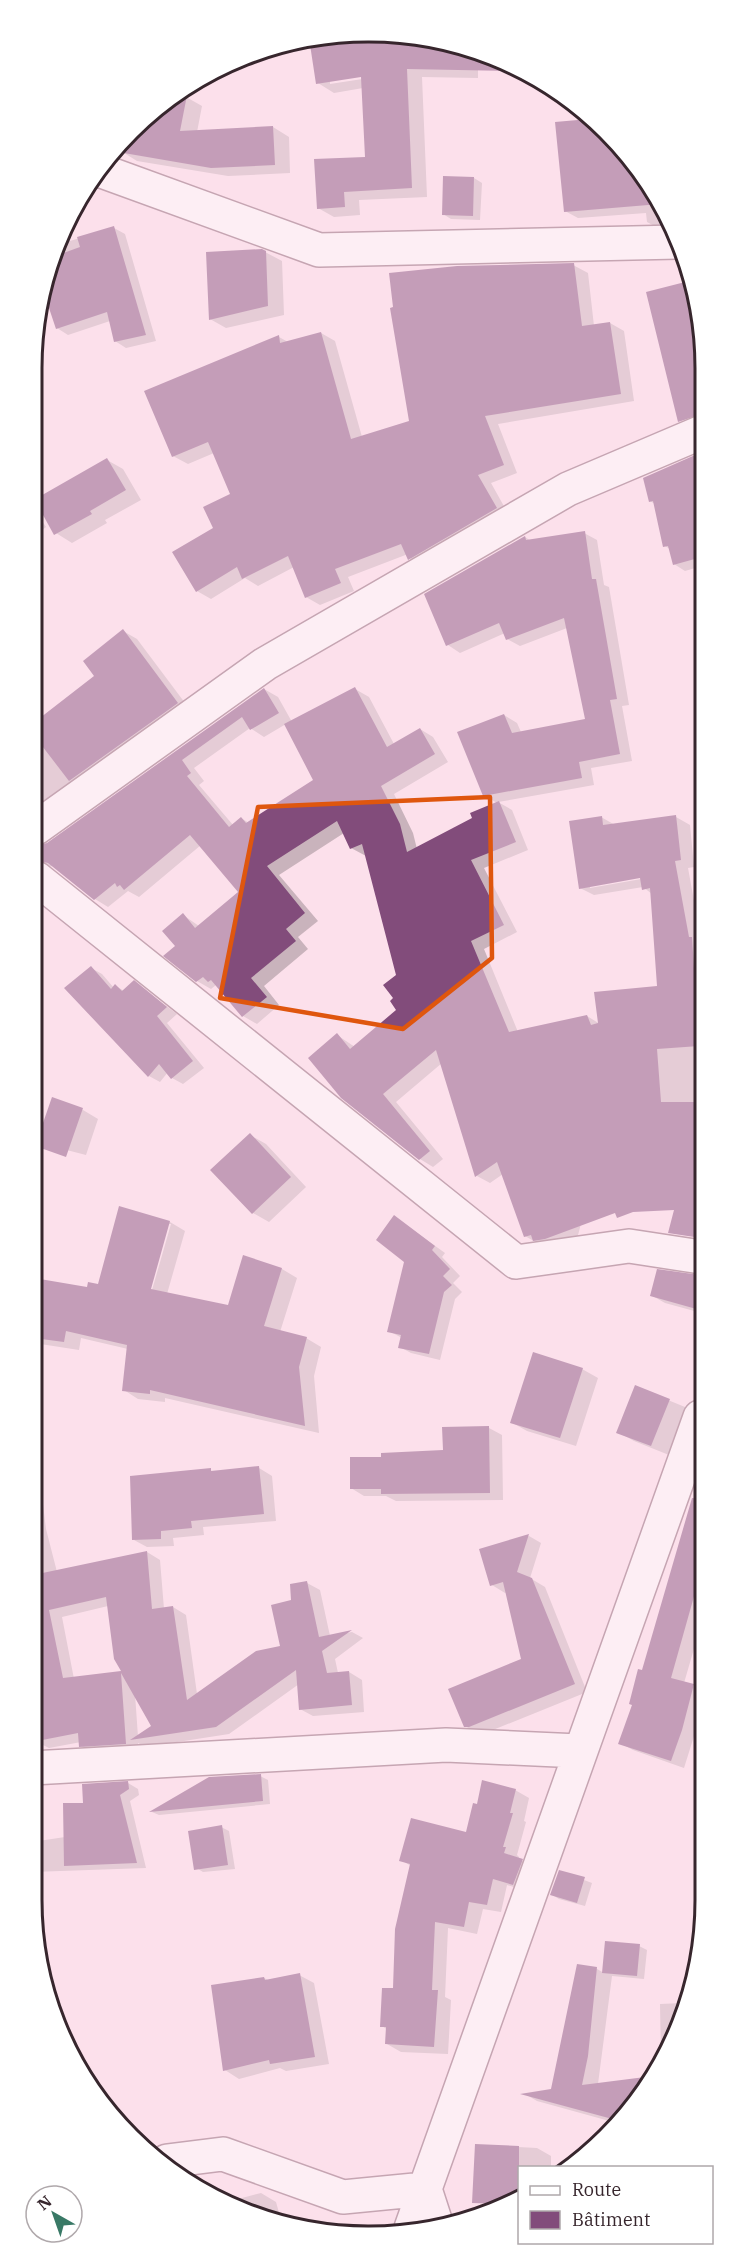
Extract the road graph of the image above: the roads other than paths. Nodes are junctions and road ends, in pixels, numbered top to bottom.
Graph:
1 (107, 173) edge
2 (669, 242) edge
3 (695, 435) edge
4 (42, 824) edge
5 (42, 883) edge
6 (695, 1256) edge
7 (695, 1431) edge
8 (579, 1751) junction
9 (42, 1767) edge
10 (172, 2160) edge
11 (425, 2189) junction
12 (435, 2219) edge
13 (413, 2223) edge

1 - 2 street
3 - 4 street
5 - 6 street
7 - 8 street
8 - 9 street
8 - 11 street
10 - 11 street
11 - 12 street
11 - 13 street

